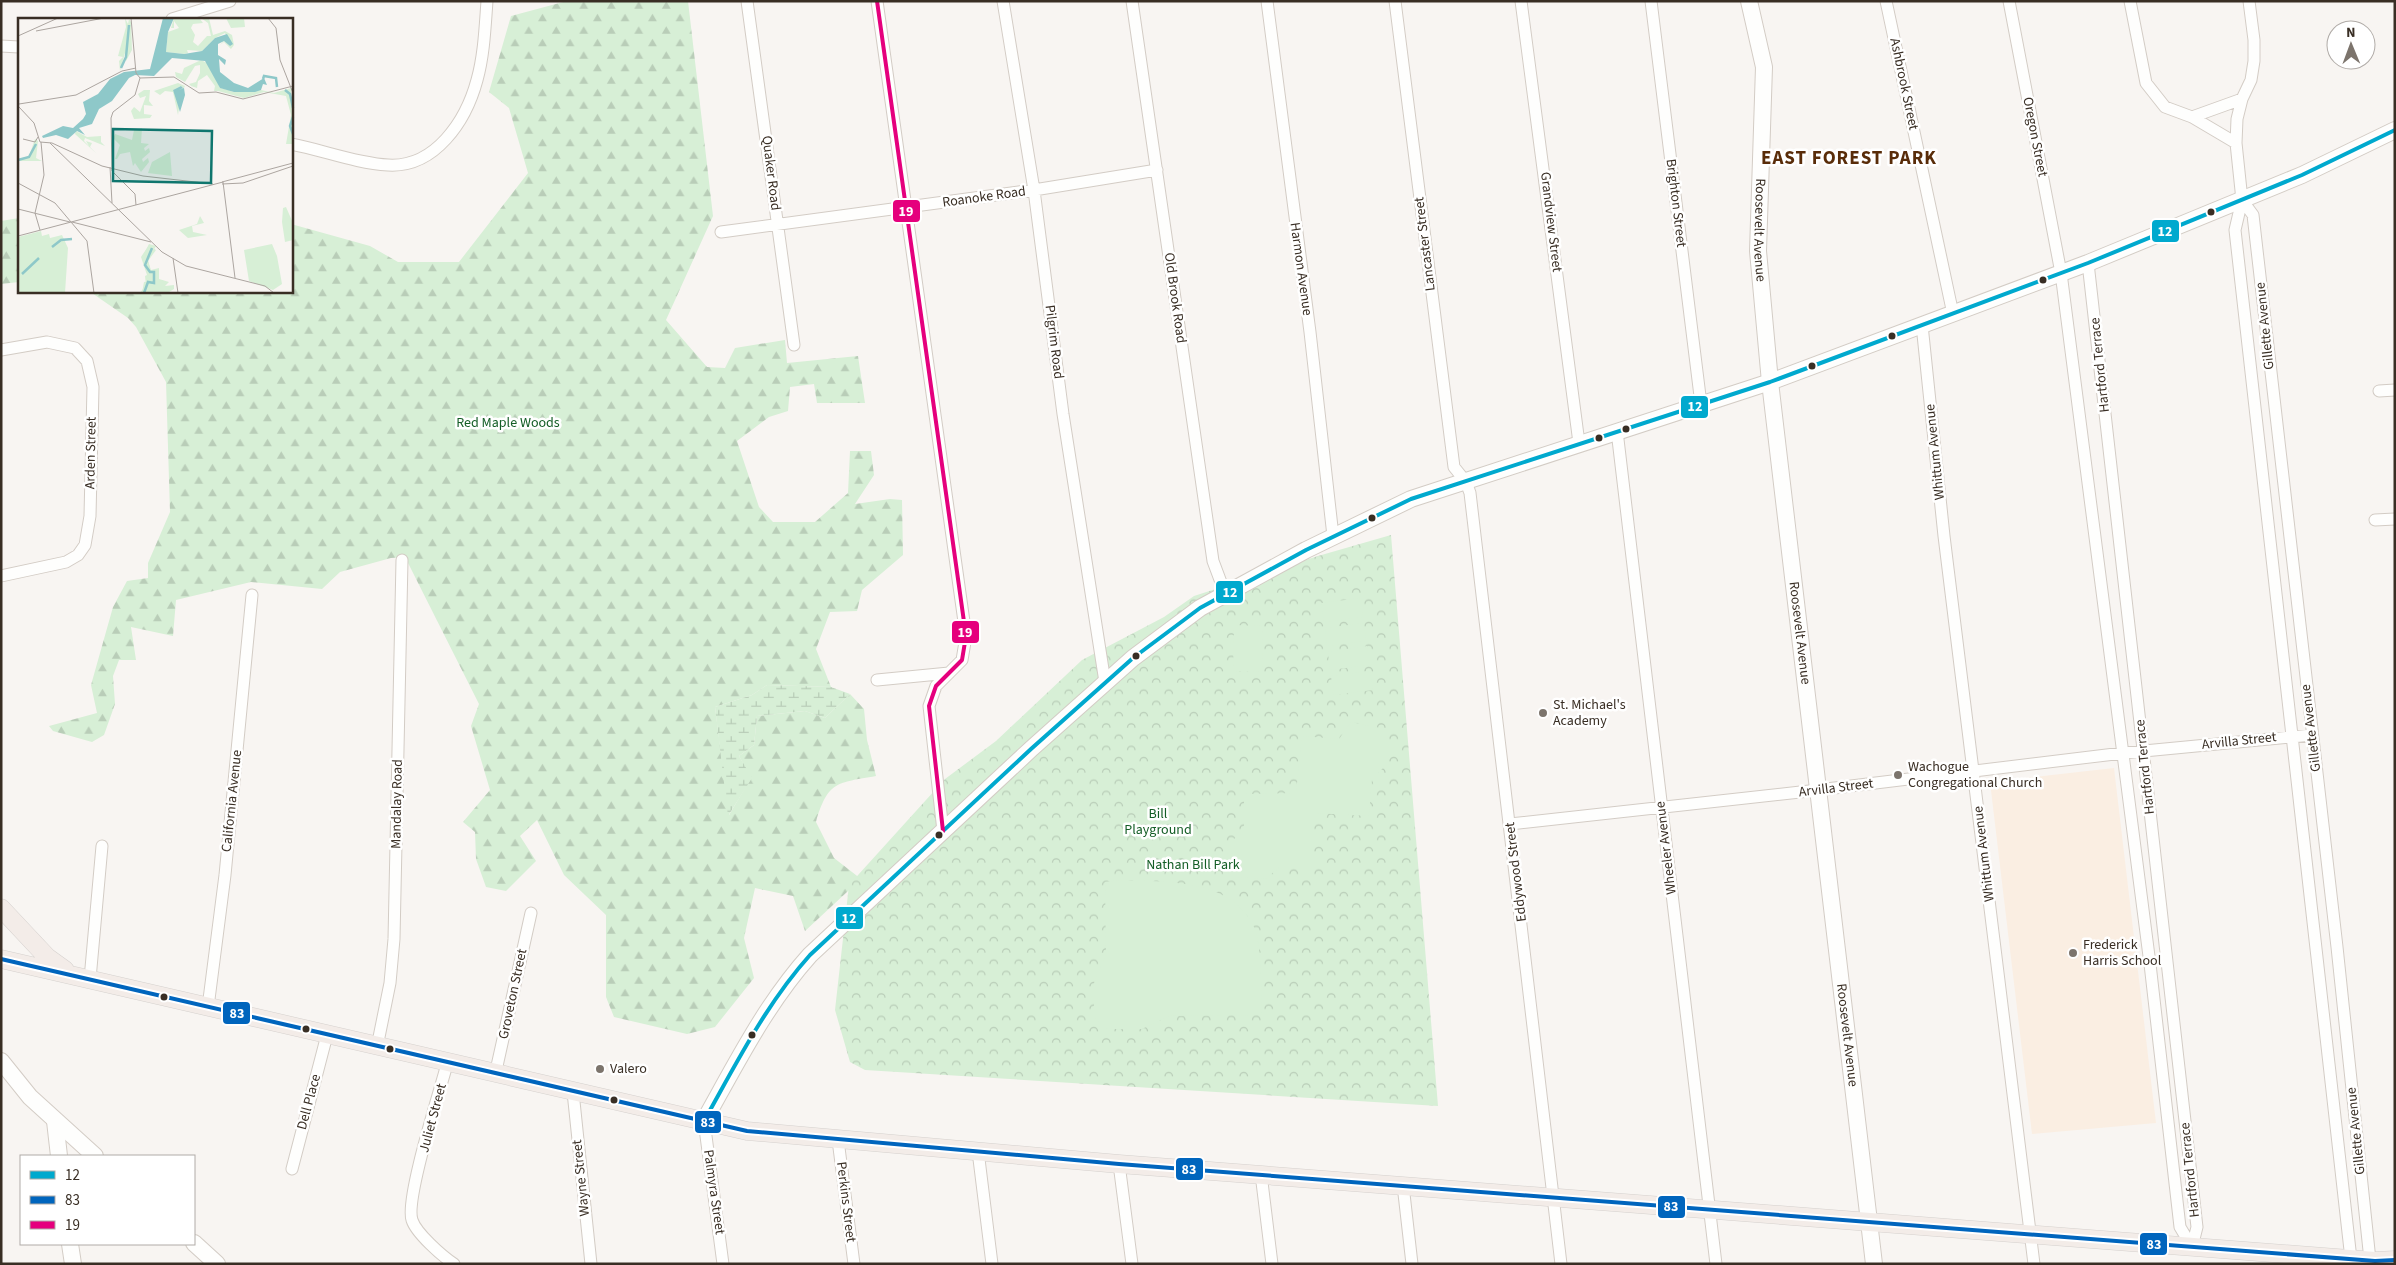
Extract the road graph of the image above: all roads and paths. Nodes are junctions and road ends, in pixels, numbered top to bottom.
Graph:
1 (230, 1) edge
2 (487, 1) edge
3 (748, 1) edge
4 (877, 1) edge
5 (1003, 1) edge
6 (1132, 1) edge
7 (1267, 1) edge
8 (1395, 1) edge
9 (1521, 1) edge
10 (1651, 1) edge
11 (1750, 1) edge
12 (1886, 1) edge
13 (2009, 1) edge
14 (2130, 1) edge
15 (2249, 1) edge
16 (175, 18) edge
17 (1, 46) edge
18 (18, 47) edge
19 (2242, 99) junction
20 (2192, 117) junction
21 (2395, 130) edge
22 (292, 144) edge
23 (2236, 144) junction
24 (1157, 170) junction
25 (1034, 190) junction
26 (2242, 200) junction
27 (908, 208) junction
28 (778, 226) junction
29 (721, 232) dead end
30 (2088, 263) junction
31 (2061, 273) junction
32 (1953, 314) junction
33 (1922, 325) junction
34 (794, 345) dead end
35 (1, 350) edge
36 (2271, 378) junction
37 (2251, 379) junction
38 (1770, 382) junction
39 (2395, 390) edge
40 (2379, 392) dead end
41 (1701, 404) junction
42 (1617, 431) junction
43 (1580, 443) junction
44 (1466, 482) junction
45 (2395, 519) edge
46 (2375, 520) dead end
47 (1333, 536) junction
48 (2291, 554) junction
49 (2271, 556) junction
50 (402, 560) dead end
51 (1, 576) edge
52 (1225, 593) junction
53 (252, 595) dead end
54 (949, 673) junction
55 (877, 680) dead end
56 (1105, 682) junction
57 (2312, 735) junction
58 (2292, 736) junction
59 (2144, 751) junction
60 (2123, 753) junction
61 (1974, 771) junction
62 (1818, 790) junction
63 (1662, 807) junction
64 (1510, 824) junction
65 (943, 831) junction
66 (102, 846) dead end
67 (1, 908) edge
68 (531, 913) dead end
69 (1, 959) edge
70 (72, 974) junction
71 (90, 979) junction
72 (2341, 991) junction
73 (2322, 992) junction
74 (208, 1007) junction
75 (327, 1036) junction
76 (378, 1047) junction
77 (1, 1061) edge
78 (447, 1064) junction
79 (495, 1075) junction
80 (572, 1092) junction
81 (55, 1121) junction
82 (704, 1121) junction
83 (838, 1140) junction
84 (978, 1151) junction
85 (59, 1155) edge
86 (88, 1155) edge
87 (1119, 1164) junction
88 (292, 1169) dead end
89 (1262, 1174) junction
90 (1402, 1186) junction
91 (1553, 1198) junction
92 (1710, 1210) junction
93 (1869, 1222) junction
94 (2030, 1234) junction
95 (70, 1245) edge
96 (195, 1245) edge
97 (2192, 1247) junction
98 (2351, 1259) junction
99 (2395, 1260) edge
100 (2376, 1261) edge
101 (73, 1264) edge
102 (217, 1264) edge
103 (454, 1264) edge
104 (591, 1264) edge
105 (723, 1264) edge
106 (854, 1264) edge
107 (992, 1264) edge
108 (1132, 1264) edge
109 (1272, 1264) edge
110 (1412, 1264) edge
111 (1561, 1264) edge
112 (1716, 1264) edge
113 (1874, 1264) edge
114 (2034, 1264) edge

1 - 16 street
2 - 22 street
3 - 28 street, Quaker Road
4 - 27 street
5 - 25 street, Pilgrim Road
6 - 24 street, Old Brook Road
7 - 47 street, Harmon Avenue
8 - 44 street, Lancaster Street
9 - 43 street, Grandview Street
10 - 41 street, Brighton Street
11 - 38 street, Roosevelt Avenue
12 - 32 street, Ashbrook Street
13 - 31 street, Oregon Street
14 - 20 street
15 - 19 street, Gillette Avenue
17 - 18 street
19 - 20 street
19 - 23 street, Gillette Avenue
20 - 23 street
21 - 26 street
23 - 26 street, Gillette Avenue
24 - 25 street, Roanoke Road
24 - 52 street, Old Brook Road
25 - 27 street, Roanoke Road
25 - 56 street, Pilgrim Road
26 - 30 street
26 - 36 street, Gillette Avenue
26 - 37 street, Gillette Avenue
27 - 28 street, Roanoke Road
27 - 54 street
28 - 29 street, Roanoke Road
28 - 34 street, Quaker Road
30 - 31 street
30 - 59 street, Hartford Terrace
31 - 32 street
31 - 60 street, Hartford Terrace
32 - 33 street
33 - 38 street
33 - 61 street, Whittum Avenue
35 - 51 street, Arden Street
36 - 37 street
36 - 48 street, Gillette Avenue
37 - 49 street, Gillette Avenue
38 - 41 street
38 - 62 street, Roosevelt Avenue
39 - 40 street
41 - 42 street
42 - 43 street
42 - 63 street, Wheeler Avenue
43 - 44 street
44 - 47 street
44 - 64 street, Eddywood Street
45 - 46 street
47 - 52 street
48 - 49 street
48 - 57 street, Gillette Avenue
49 - 58 street, Gillette Avenue
50 - 76 street, Mandalay Road
52 - 56 street
53 - 74 street, California Avenue
54 - 55 street
54 - 65 street
56 - 65 street
57 - 58 street, Arvilla Street
57 - 72 street, Gillette Avenue
58 - 59 street, Arvilla Street
58 - 73 street, Gillette Avenue
59 - 60 street, Arvilla Street
59 - 97 street, Hartford Terrace
60 - 61 street, Arvilla Street
60 - 97 street, Hartford Terrace
61 - 62 street, Arvilla Street
61 - 94 street, Whittum Avenue
62 - 63 street, Arvilla Street
62 - 93 street, Roosevelt Avenue
63 - 64 street, Arvilla Street
63 - 92 street, Wheeler Avenue
64 - 91 street, Eddywood Street
65 - 82 street
66 - 71 street
67 - 70 main road
68 - 79 street, Groveton Street
69 - 70 main road
70 - 71 main road
71 - 74 main road
72 - 73 street
72 - 100 street, Gillette Avenue
73 - 98 street, Gillette Avenue
74 - 75 main road
75 - 76 main road
75 - 88 street, Dell Place
76 - 78 main road
77 - 81 street
78 - 79 main road
78 - 103 street, Juliet Street
79 - 80 main road
80 - 82 main road
80 - 104 street, Wayne Street
81 - 85 street
81 - 86 street
82 - 83 main road
82 - 105 street, Palmyra Street
83 - 84 main road
83 - 106 street, Perkins Street
84 - 87 main road
84 - 107 street
87 - 89 main road
87 - 108 street
89 - 90 main road
89 - 109 street
90 - 91 main road
90 - 110 street
91 - 92 main road
91 - 111 street, Eddywood Street
92 - 93 main road
92 - 112 street, Wheeler Avenue
93 - 94 main road
93 - 113 street, Roosevelt Avenue
94 - 97 main road
94 - 114 street, Whittum Avenue
95 - 101 street
96 - 102 street
97 - 98 main road
98 - 100 main road
99 - 100 main road

